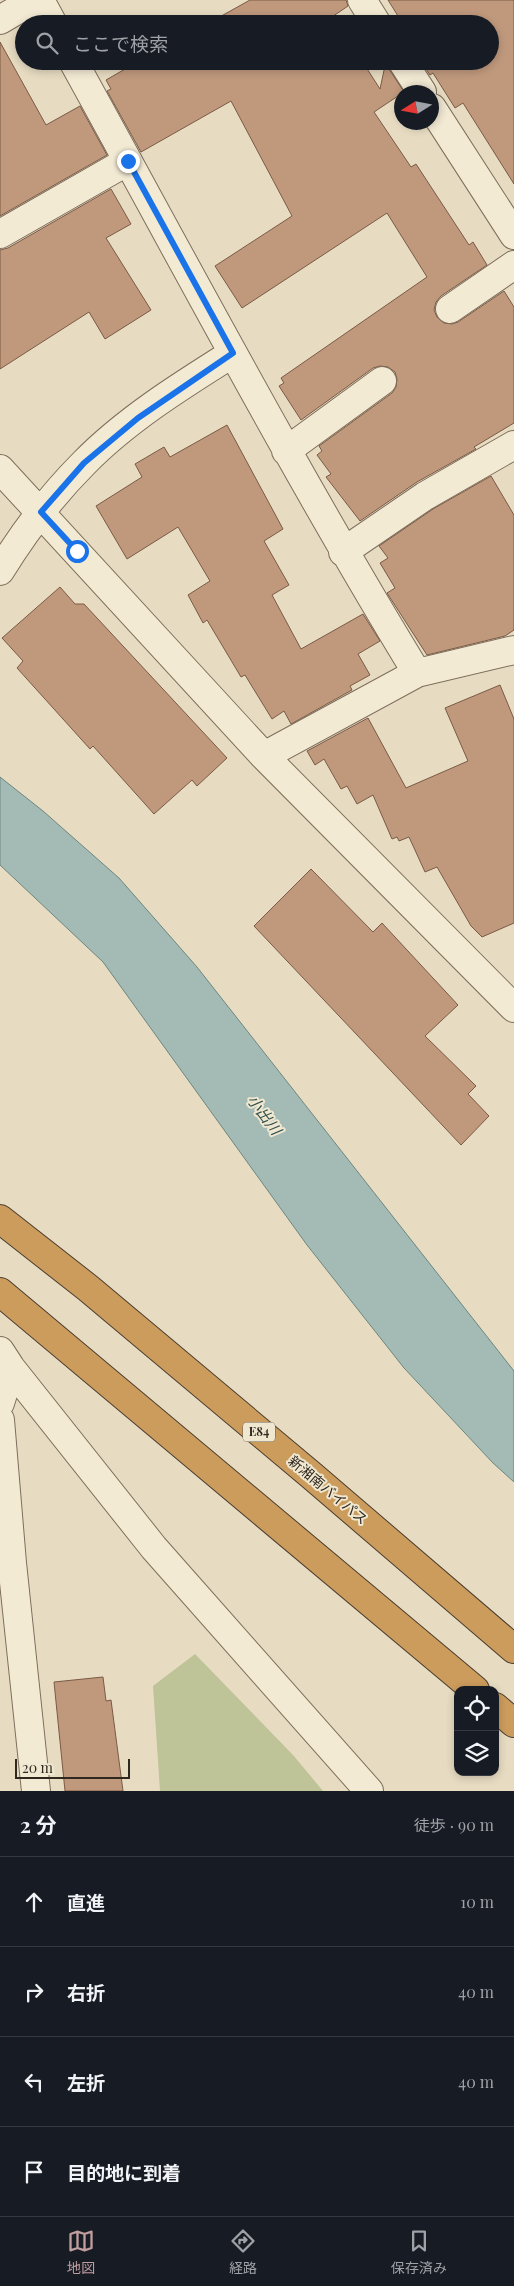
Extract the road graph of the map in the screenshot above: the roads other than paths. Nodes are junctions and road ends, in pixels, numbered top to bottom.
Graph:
1 (34, 0) edge
2 (40, 0) edge
3 (362, 0) edge
4 (48, 15) edge
5 (371, 15) edge
6 (0, 20) edge
7 (78, 70) edge
8 (408, 70) edge
9 (417, 85) edge
10 (439, 119) edge
11 (128, 161) junction
12 (0, 234) edge
13 (514, 235) edge
14 (514, 265) edge
15 (450, 309) dead end
16 (233, 353) junction
17 (382, 381) dead end
18 (514, 445) edge
19 (286, 451) junction
20 (0, 469) edge
21 (41, 512) junction
22 (343, 552) junction
23 (0, 571) edge
24 (514, 650) edge
25 (417, 673) junction
26 (264, 756) junction
27 (514, 1008) edge
28 (0, 1219) edge
29 (0, 1292) edge
30 (5, 1359) edge
31 (0, 1403) edge
32 (0, 1420) edge
33 (514, 1649) edge
34 (470, 1686) edge
35 (499, 1710) edge
36 (514, 1723) edge
37 (36, 1791) edge
38 (370, 1791) edge

1 - 6 street
2 - 4 street
3 - 5 street
7 - 11 street
8 - 9 street
10 - 13 street
11 - 12 street
11 - 16 street
14 - 15 street
16 - 19 street
16 - 21 street
17 - 19 street
18 - 22 street
19 - 22 street
20 - 21 street
21 - 23 street
21 - 26 street
22 - 25 street
24 - 25 street
25 - 26 street
26 - 27 street
28 - 33 highway, 新湘南バイパス / E84
29 - 34 highway
30 - 31 street
30 - 38 street
32 - 37 street
35 - 36 highway

